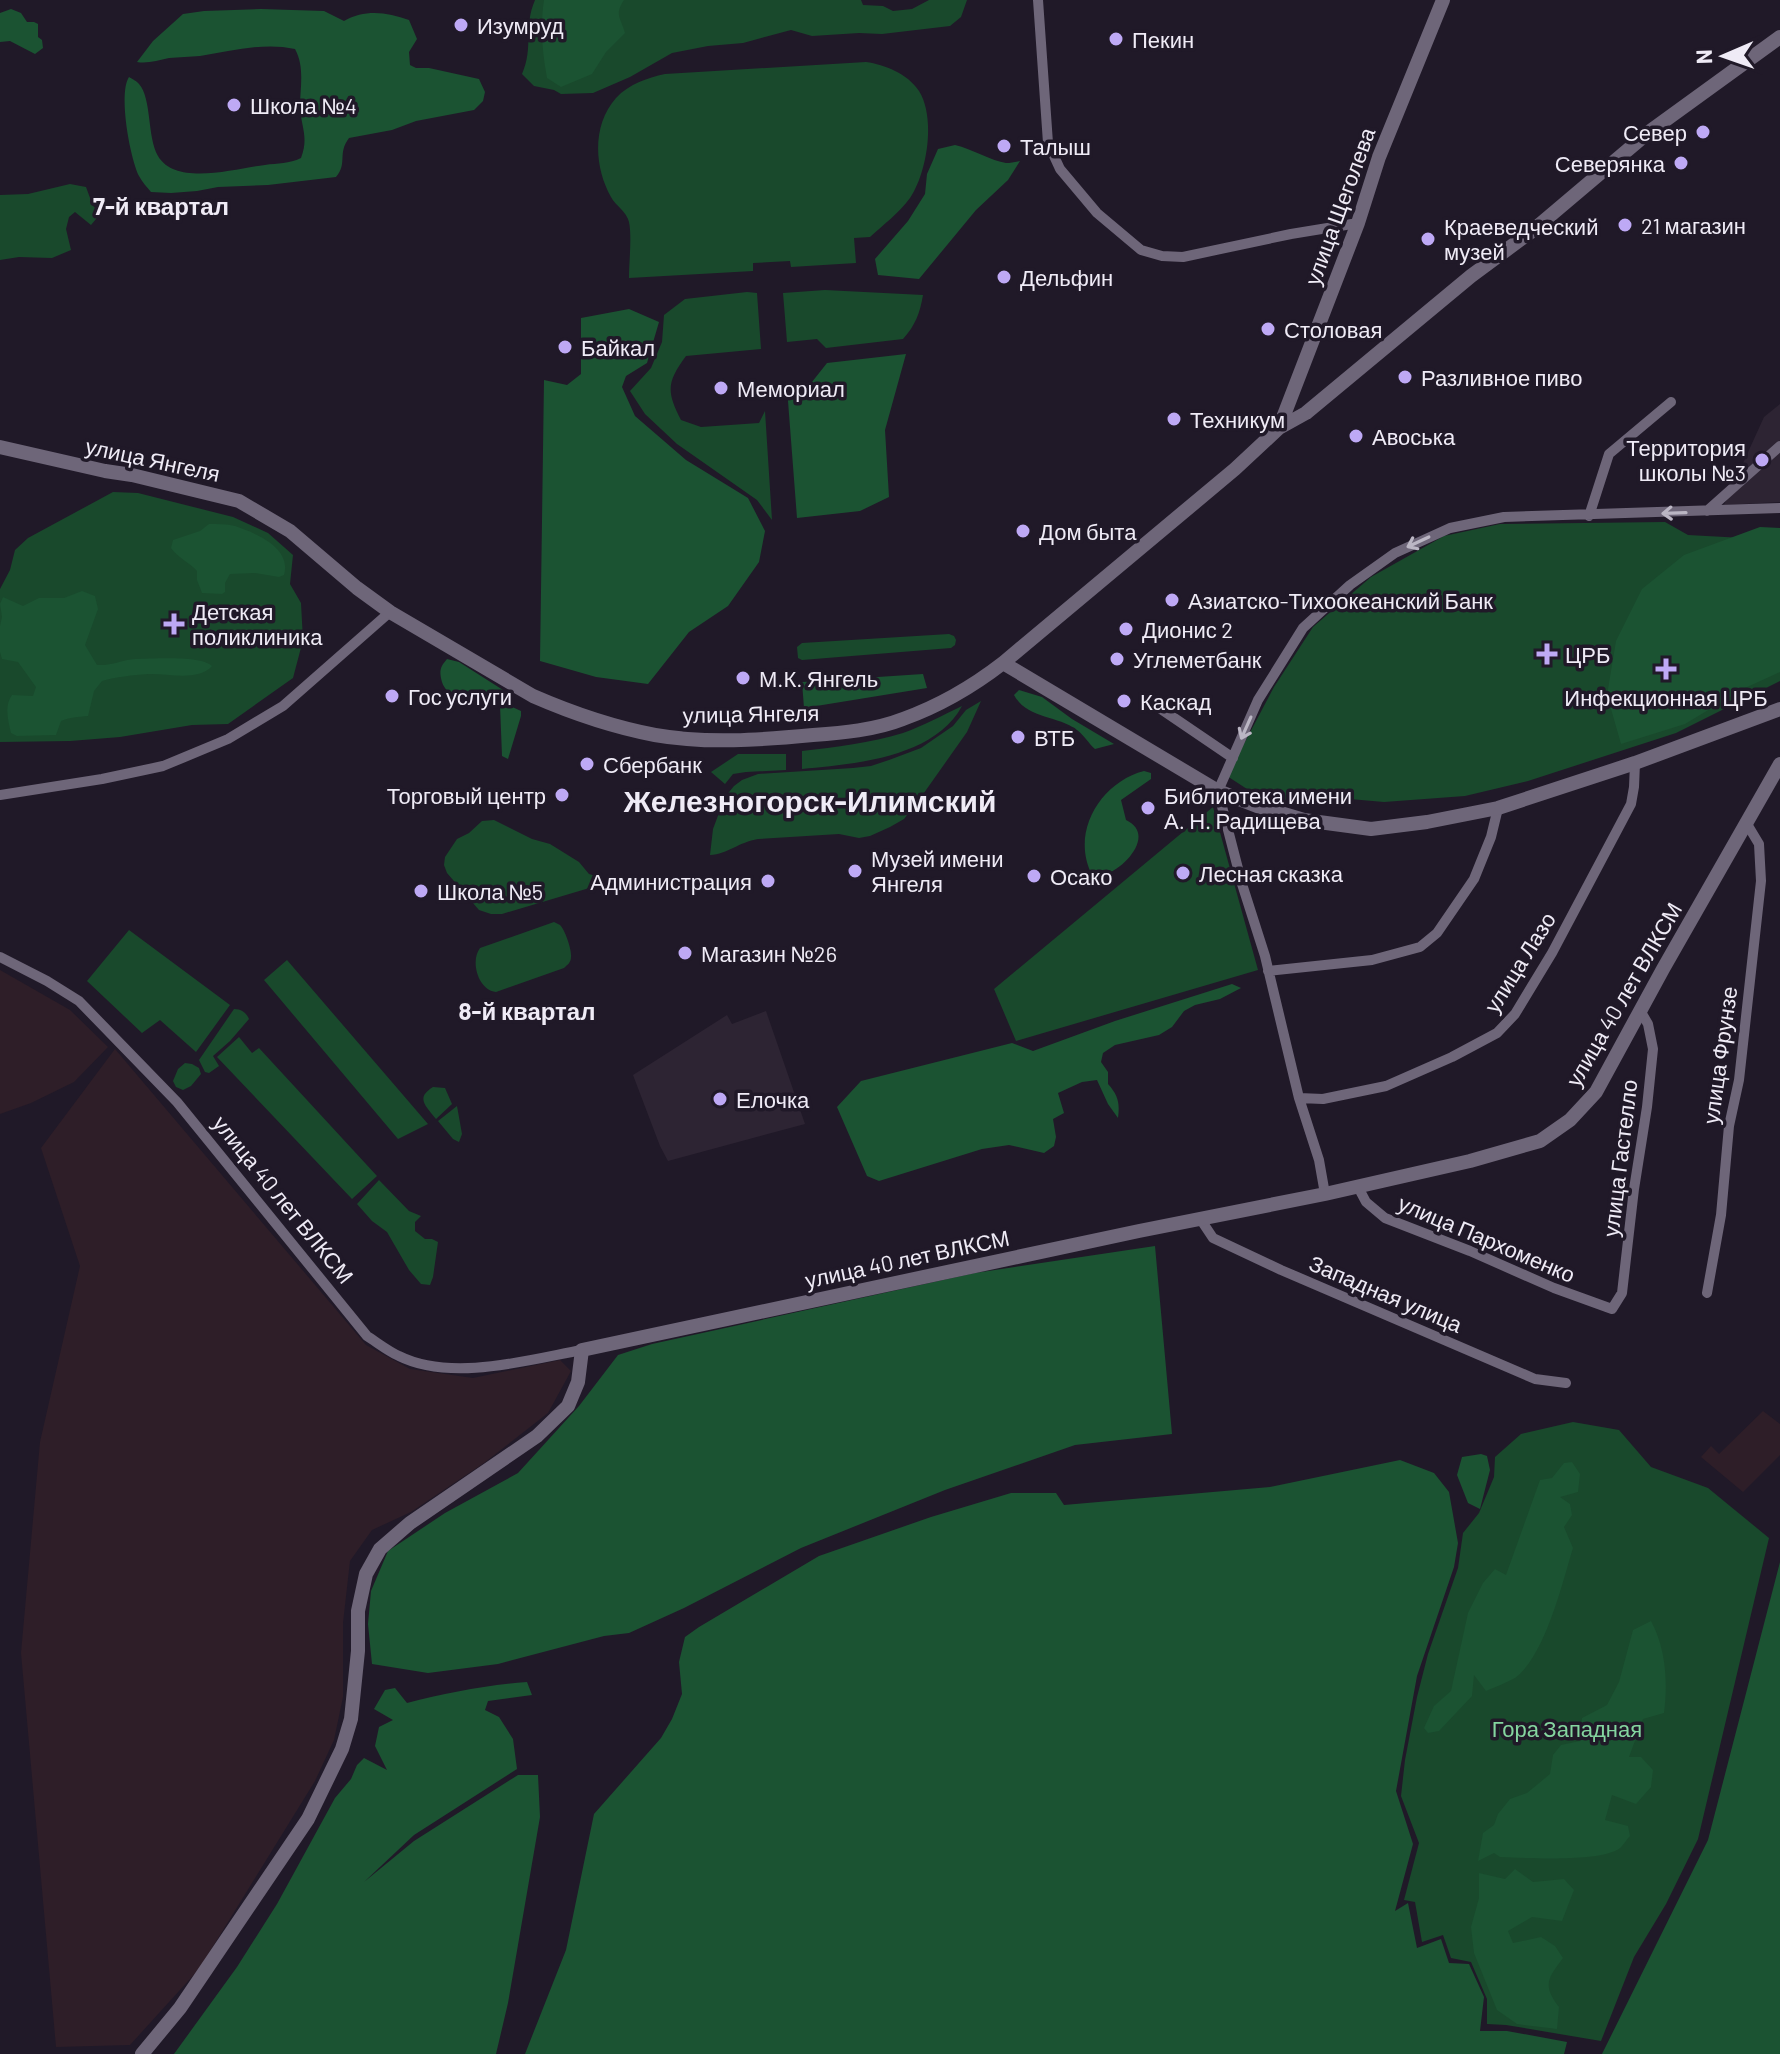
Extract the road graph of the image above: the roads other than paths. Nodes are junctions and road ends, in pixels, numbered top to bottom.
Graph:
1 (1038, 0) edge
2 (1443, 0) edge
3 (1780, 37) edge
4 (1358, 223) junction
5 (1671, 402) dead end
6 (1279, 428) junction
7 (1780, 446) edge
8 (0, 447) edge
9 (1780, 508) edge
10 (1707, 511) junction
11 (1589, 516) junction
12 (390, 612) junction
13 (1003, 663) junction
14 (1158, 707) dead end
15 (1780, 709) edge
16 (1233, 758) junction
17 (1635, 763) junction
18 (1780, 764) edge
19 (1218, 791) junction
20 (0, 795) edge
21 (1498, 808) junction
22 (1747, 824) junction
23 (0, 957) edge
24 (1268, 971) junction
25 (1641, 1012) junction
26 (1299, 1098) junction
27 (1358, 1187) junction
28 (1325, 1194) junction
29 (1201, 1220) junction
30 (1707, 1293) dead end
31 (1612, 1309) joint
32 (582, 1350) junction
33 (1566, 1383) dead end
34 (142, 2054) edge

1 - 4 street
2 - 4 street, улица Щеголева
3 - 6 street
4 - 6 street, улица Щеголева
5 - 11 street
6 - 13 street, улица Янгеля
7 - 10 street
8 - 12 street, улица Янгеля
9 - 10 street
10 -> 11 street
11 -> 16 street
12 - 13 street, улица Янгеля
12 - 20 street
13 - 19 street
14 - 16 street
15 - 17 street
16 - 19 street
17 - 21 street
17 - 26 street, улица Лазо
18 - 22 street, улица 40 лет ВЛКСМ
19 - 21 street
19 - 24 street
21 - 24 street
22 - 25 street, улица 40 лет ВЛКСМ
22 - 30 street, улица Фрунзе
23 - 32 street, улица 40 лет ВЛКСМ
24 - 26 street
25 - 27 street, улица 40 лет ВЛКСМ
25 - 31 street, улица Гастелло
26 - 28 street
27 - 28 street, улица 40 лет ВЛКСМ
27 - 31 street, улица Пархоменко
28 - 29 street, улица 40 лет ВЛКСМ
29 - 32 street, улица 40 лет ВЛКСМ
29 - 33 street, Западная улица
32 - 34 street

